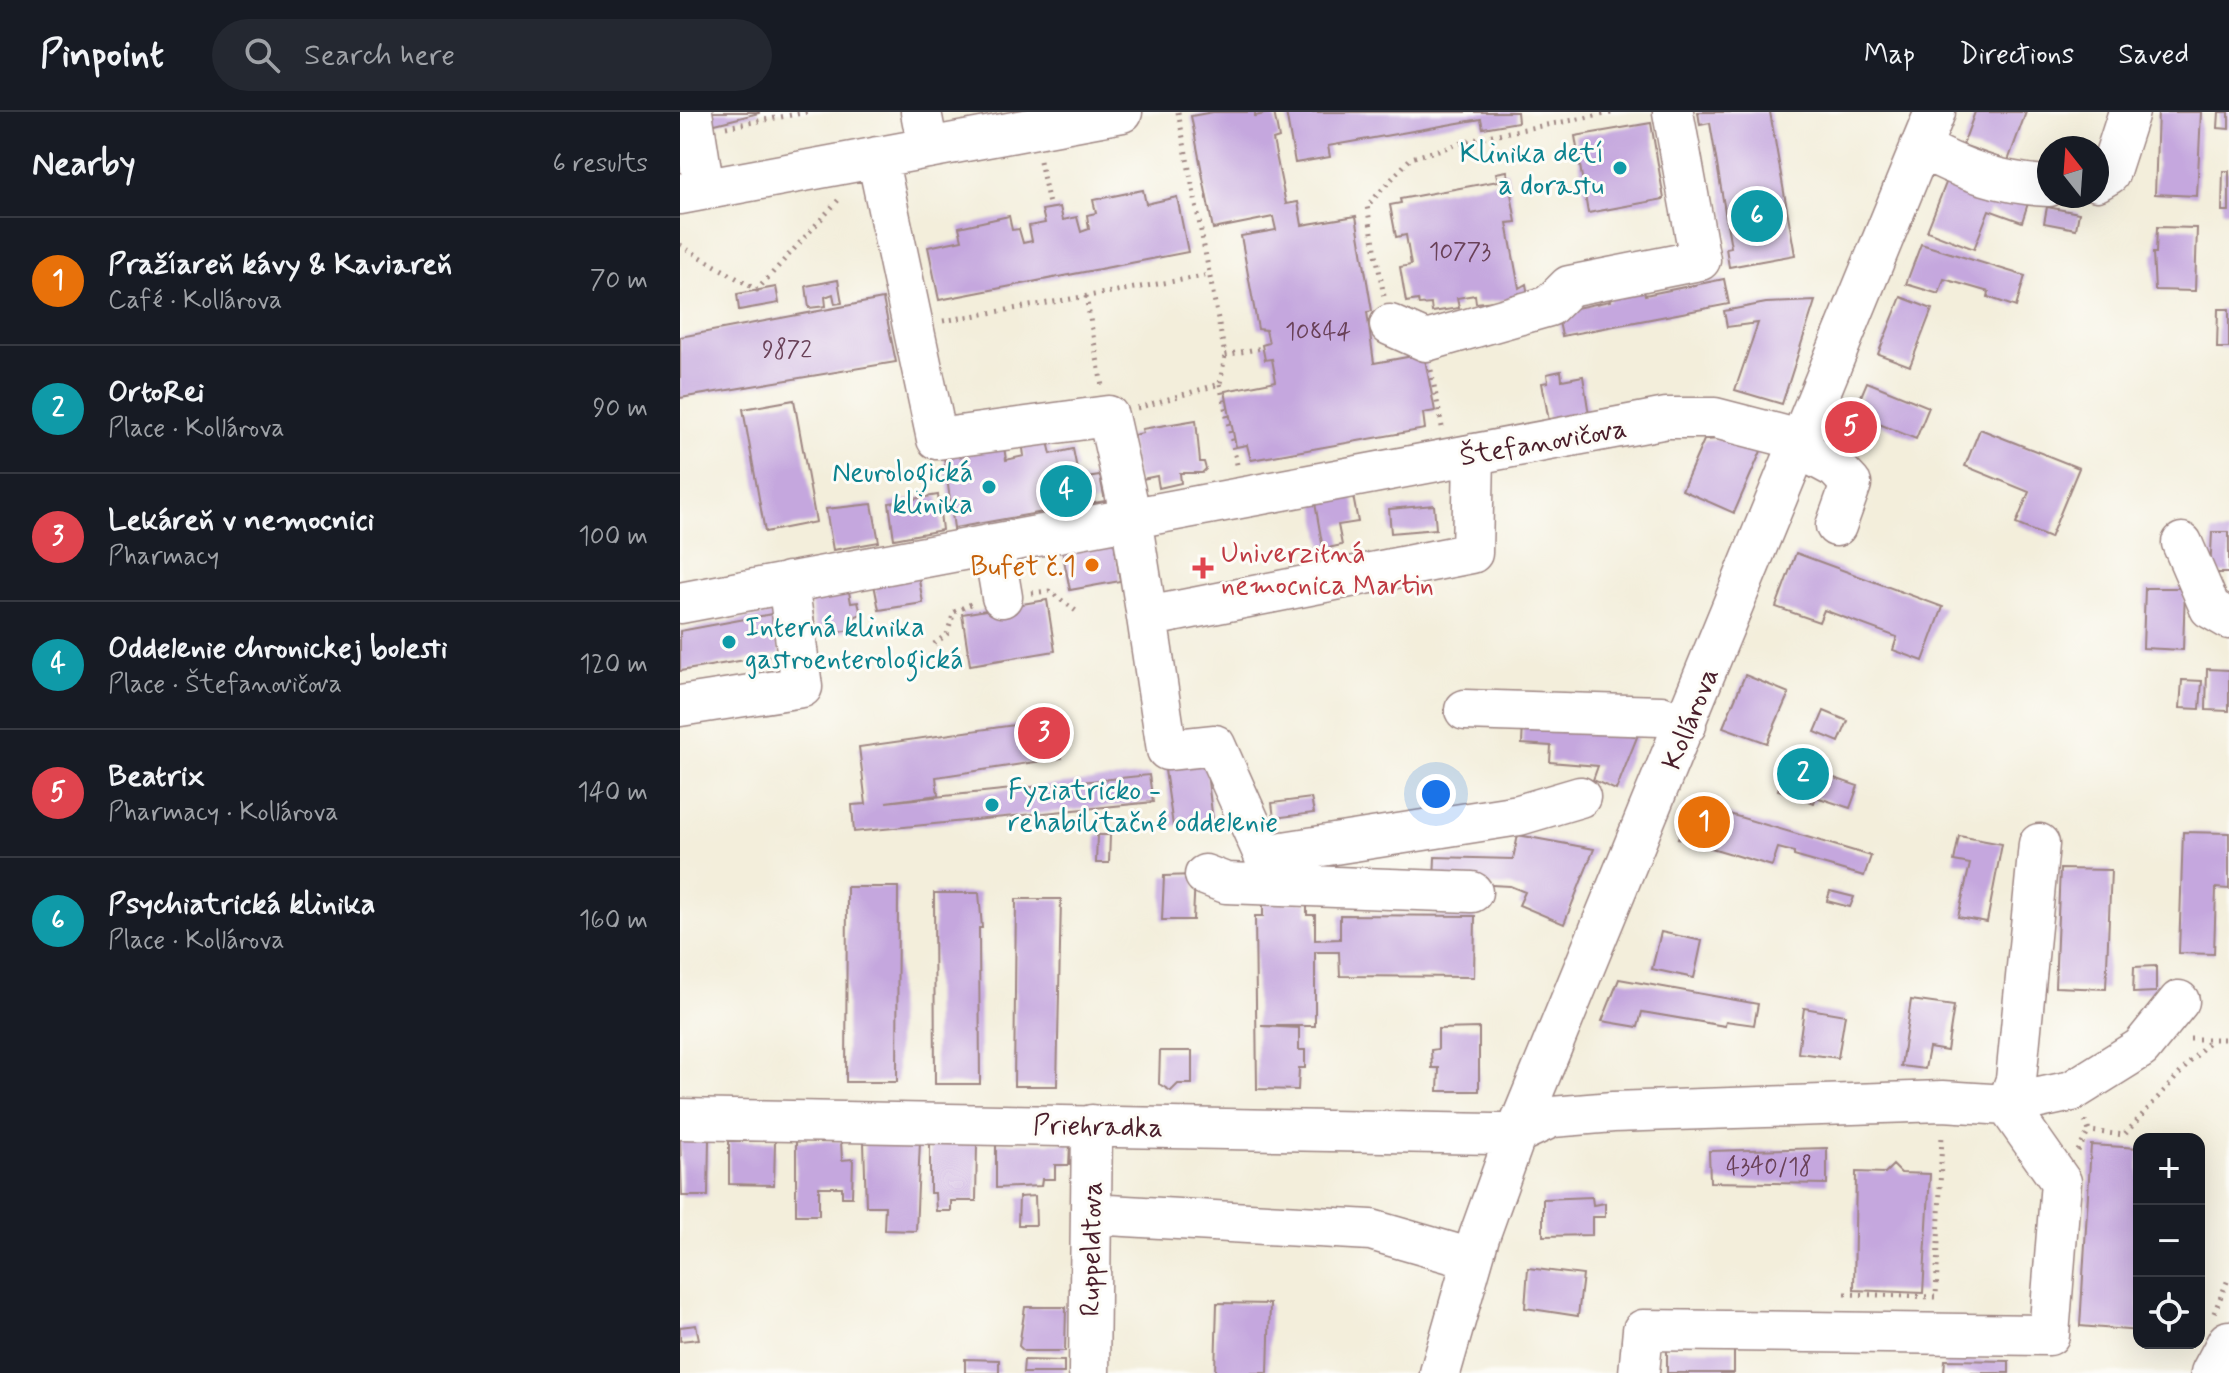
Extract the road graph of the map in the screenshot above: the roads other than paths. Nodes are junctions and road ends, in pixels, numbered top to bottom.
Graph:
1 (1122, 112) edge
2 (1673, 112) edge
3 (2129, 112) edge
4 (693, 122) edge
5 (924, 130) edge
6 (1928, 130) edge
7 (877, 157) junction
8 (2109, 174) edge
9 (2037, 185) edge
10 (692, 192) edge
11 (1390, 325) road end
12 (1798, 443) junction
13 (1459, 446) junction
14 (1131, 518) junction
15 (1836, 526) dead end
16 (2182, 543) dead end
17 (993, 544) junction
18 (788, 582) junction
19 (682, 591) edge
20 (1002, 597) dead end
21 (1147, 617) junction
22 (2229, 619) edge
23 (680, 706) edge
24 (1465, 710) dead end
25 (1686, 725) junction
26 (1580, 797) dead end
27 (2039, 844) dead end
28 (1268, 869) junction
29 (1205, 875) dead end
30 (1472, 892) dead end
31 (2179, 1001) dead end
32 (2007, 1105) junction
33 (680, 1119) edge
34 (1092, 1125) junction
35 (1516, 1134) junction
36 (1091, 1214) junction
37 (1472, 1259) junction
38 (2229, 1343) edge
39 (1089, 1373) edge
40 (1440, 1373) edge
41 (1639, 1373) edge
42 (2213, 1373) edge

1 - 5 street
2 - 11 street
3 - 8 street
4 - 10 street
5 - 7 street
6 - 9 street
6 - 12 street, Kollárova
7 - 10 street
7 - 14 street
12 - 13 street, Štefanovičova
12 - 15 street, Štefanovičova
12 - 25 street, Kollárova
13 - 14 street, Štefanovičova
13 - 21 street
14 - 17 street, Štefanovičova
14 - 21 street
16 - 22 street
17 - 18 street, Štefanovičova
17 - 20 street
18 - 19 street, Štefanovičova
18 - 23 street
21 - 28 street
24 - 25 street
25 - 35 street, Kollárova
26 - 28 street
27 - 32 street
28 - 29 street
28 - 30 street
31 - 32 street
32 - 35 street
32 - 41 street
33 - 34 street, Priehradka
34 - 35 street, Priehradka
34 - 36 street, Ruppeldtova
35 - 37 street, Kollárova
36 - 37 street
36 - 39 street, Ruppeldtova
37 - 40 street, Kollárova
38 - 42 main road

